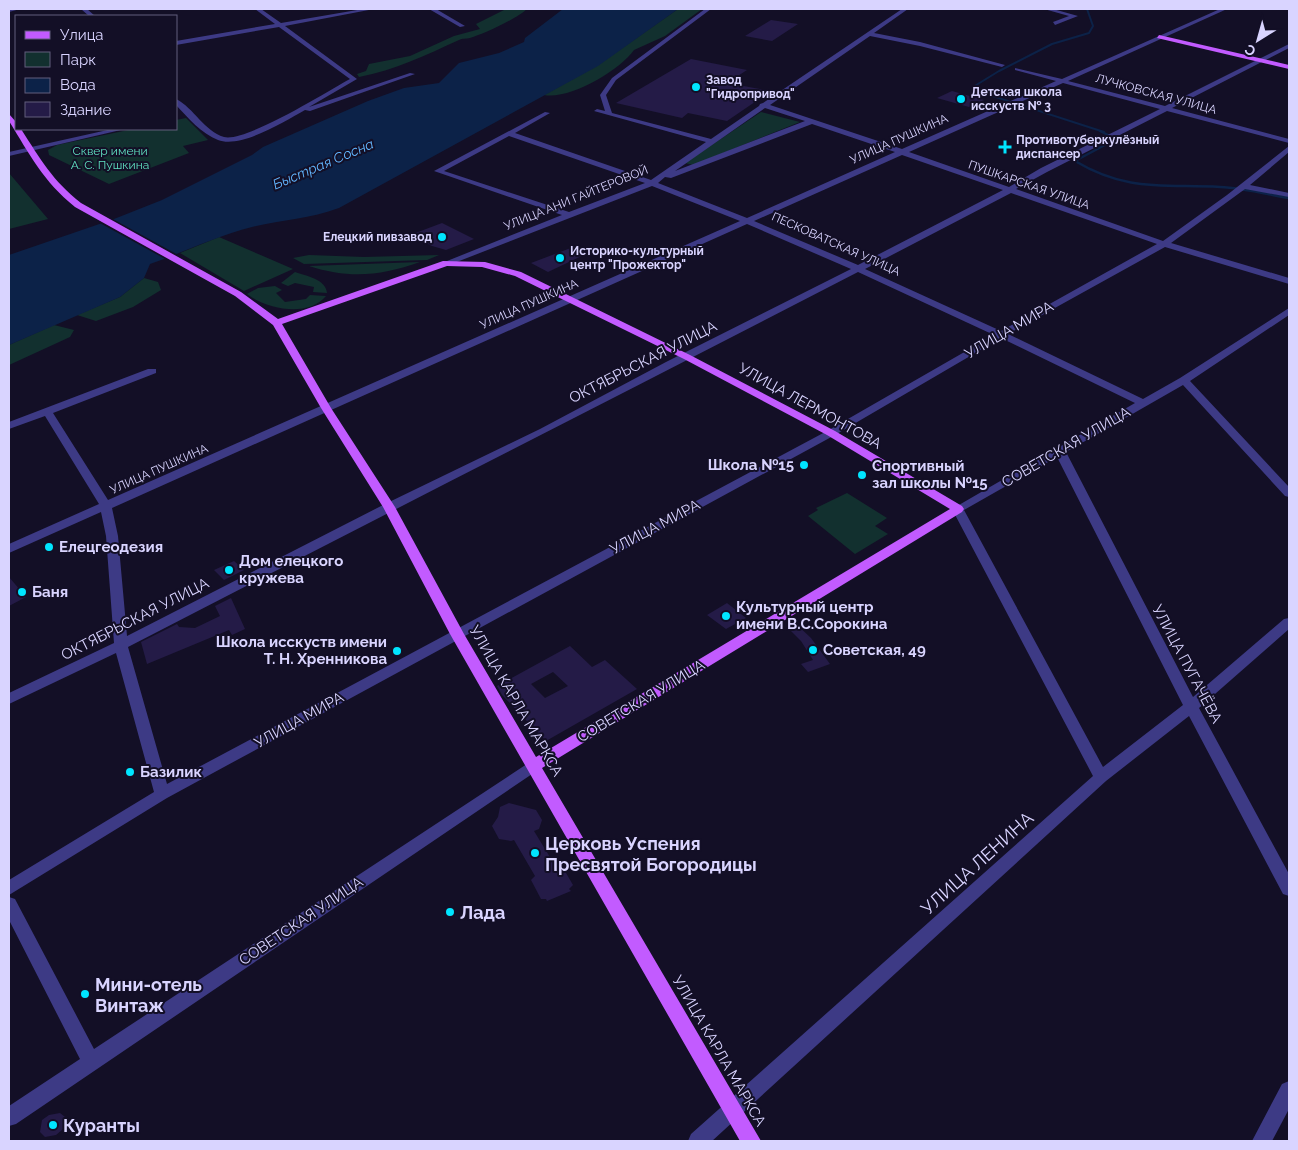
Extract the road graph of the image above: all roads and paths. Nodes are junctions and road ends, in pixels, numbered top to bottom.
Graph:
1 (17, 9) edge
2 (258, 9) edge
3 (371, 9) edge
4 (432, 9) edge
5 (708, 9) edge
6 (905, 9) edge
7 (1047, 9) edge
8 (1224, 9) edge
9 (9, 10) edge
10 (1055, 23) dead end
11 (280, 25) junction
12 (462, 26) dead end
13 (870, 34) junction
14 (1159, 37) junction
15 (178, 43) edge
16 (1289, 46) edge
17 (1260, 60) junction
18 (1002, 65) dead end
19 (1289, 68) edge
20 (1017, 69) dead end
21 (412, 74) dead end
22 (1062, 80) junction
23 (178, 103) edge
24 (762, 106) junction
25 (1164, 109) junction
26 (597, 111) dead end
27 (547, 113) dead end
28 (188, 114) junction
29 (609, 114) junction
30 (178, 116) edge
31 (287, 116) junction
32 (813, 121) junction
33 (18, 130) edge
34 (116, 130) edge
35 (508, 133) junction
36 (1289, 141) edge
37 (710, 142) junction
38 (1289, 148) edge
39 (31, 150) junction
40 (902, 152) junction
41 (9, 154) edge
42 (652, 183) junction
43 (1244, 186) junction
44 (1008, 191) junction
45 (1289, 195) edge
46 (569, 215) junction
47 (747, 221) junction
48 (1164, 244) junction
49 (446, 263) junction
50 (860, 269) junction
51 (1289, 281) edge
52 (571, 299) junction
53 (1289, 311) edge
54 (277, 323) junction
55 (1002, 334) junction
56 (687, 357) junction
57 (152, 371) dead end
58 (1184, 380) junction
59 (1143, 403) junction
60 (326, 408) junction
61 (48, 411) junction
62 (9, 426) edge
63 (831, 433) junction
64 (1060, 451) junction
65 (1289, 494) edge
66 (106, 506) junction
67 (389, 507) junction
68 (958, 509) junction
69 (9, 549) edge
70 (1289, 622) edge
71 (457, 634) junction
72 (121, 645) junction
73 (9, 699) edge
74 (1191, 707) junction
75 (533, 766) junction
76 (1101, 777) junction
77 (162, 794) junction
78 (9, 888) edge
79 (1289, 889) edge
80 (9, 904) edge
81 (91, 1062) junction
82 (1289, 1090) edge
83 (733, 1111) junction
84 (9, 1117) edge
85 (698, 1141) edge
86 (751, 1141) edge
87 (1262, 1141) edge

1 - 9 street
2 - 11 street
3 - 11 street
4 - 12 street
5 - 29 street
6 - 13 street, УЛИЦА АНИ ГАЙТЕРОВОЙ
7 - 10 street
8 - 14 street, УЛИЦА ПУШКИНА
11 - 15 street
11 - 31 street
13 - 18 street
13 - 24 street, УЛИЦА АНИ ГАЙТЕРОВОЙ
14 - 17 main road
14 - 22 street, УЛИЦА ПУШКИНА
16 - 17 street, ОКТЯБРЬСКАЯ УЛИЦА
17 - 19 main road
17 - 25 street, ОКТЯБРЬСКАЯ УЛИЦА
20 - 22 street, ЛУЧКОВСКАЯ УЛИЦА
21 - 31 street
22 - 25 street, ЛУЧКОВСКАЯ УЛИЦА
22 - 40 street, УЛИЦА ПУШКИНА
23 - 28 street
24 - 32 street, ПУШКАРСКАЯ УЛИЦА
24 - 37 street, УЛИЦА АНИ ГАЙТЕРОВОЙ
25 - 36 street, ЛУЧКОВСКАЯ УЛИЦА
25 - 44 street, ОКТЯБРЬСКАЯ УЛИЦА
26 - 29 street
27 - 35 street
28 - 30 street
28 - 31 street
29 - 37 street
32 - 40 street, ПУШКАРСКАЯ УЛИЦА
32 - 42 street
33 - 39 main road, УЛИЦА КАРЛА МАРКСА
34 - 39 street
35 - 42 street, ПЕСКОВАТСКАЯ УЛИЦА
35 - 46 street
37 - 42 street, УЛИЦА АНИ ГАЙТЕРОВОЙ
38 - 43 street, УЛИЦА МИРА
39 - 41 street
39 - 54 main road, УЛИЦА КАРЛА МАРКСА
40 - 44 street, ПУШКАРСКАЯ УЛИЦА
40 - 47 street, УЛИЦА ПУШКИНА
42 - 46 street, УЛИЦА АНИ ГАЙТЕРОВОЙ
42 - 47 street, ПЕСКОВАТСКАЯ УЛИЦА
43 - 45 street
43 - 48 street, УЛИЦА МИРА
44 - 48 street, ПУШКАРСКАЯ УЛИЦА
44 - 50 street, ОКТЯБРЬСКАЯ УЛИЦА
46 - 49 street, УЛИЦА АНИ ГАЙТЕРОВОЙ
47 - 50 street, ПЕСКОВАТСКАЯ УЛИЦА
47 - 52 street, УЛИЦА ПУШКИНА
48 - 51 street, ПУШКАРСКАЯ УЛИЦА
48 - 55 street, УЛИЦА МИРА
49 - 52 main road, УЛИЦА ЛЕРМОНТОВА
49 - 54 main road, УЛИЦА АНИ ГАЙТЕРОВОЙ
50 - 55 street, ПЕСКОВАТСКАЯ УЛИЦА
50 - 56 street, ОКТЯБРЬСКАЯ УЛИЦА
52 - 56 main road, УЛИЦА ЛЕРМОНТОВА
52 - 60 street, УЛИЦА ПУШКИНА
53 - 58 street, СОВЕТСКАЯ УЛИЦА
54 - 60 main road, УЛИЦА КАРЛА МАРКСА
55 - 59 street, ПЕСКОВАТСКАЯ УЛИЦА
55 - 63 street, УЛИЦА МИРА
56 - 63 main road, УЛИЦА ЛЕРМОНТОВА
56 - 67 street, ОКТЯБРЬСКАЯ УЛИЦА
57 - 61 street
58 - 59 street, СОВЕТСКАЯ УЛИЦА
58 - 65 street
59 - 64 street, СОВЕТСКАЯ УЛИЦА
60 - 66 street, УЛИЦА ПУШКИНА
60 - 67 main road, УЛИЦА КАРЛА МАРКСА
61 - 62 street
61 - 66 street
63 - 68 main road, УЛИЦА ЛЕРМОНТОВА
63 - 71 street, УЛИЦА МИРА
64 - 68 street, СОВЕТСКАЯ УЛИЦА
64 - 74 street, УЛИЦА ПУГАЧЁВА
66 - 69 street, УЛИЦА ПУШКИНА
66 - 72 street
67 - 71 main road, УЛИЦА КАРЛА МАРКСА
67 - 72 street, ОКТЯБРЬСКАЯ УЛИЦА
68 - 75 main road, СОВЕТСКАЯ УЛИЦА
68 - 76 street
70 - 74 street, УЛИЦА ЛЕНИНА
71 - 75 main road, УЛИЦА КАРЛА МАРКСА
71 - 77 street, УЛИЦА МИРА
72 - 73 street, ОКТЯБРЬСКАЯ УЛИЦА
72 - 77 street
74 - 76 street, УЛИЦА ЛЕНИНА
74 - 79 street, УЛИЦА ПУГАЧЁВА
75 - 81 street, СОВЕТСКАЯ УЛИЦА
75 - 83 main road, УЛИЦА КАРЛА МАРКСА
76 - 83 street, УЛИЦА ЛЕНИНА
77 - 78 street, УЛИЦА МИРА
80 - 81 street
81 - 84 street, СОВЕТСКАЯ УЛИЦА
82 - 87 street
83 - 85 street, УЛИЦА ЛЕНИНА
83 - 86 main road, УЛИЦА КАРЛА МАРКСА

